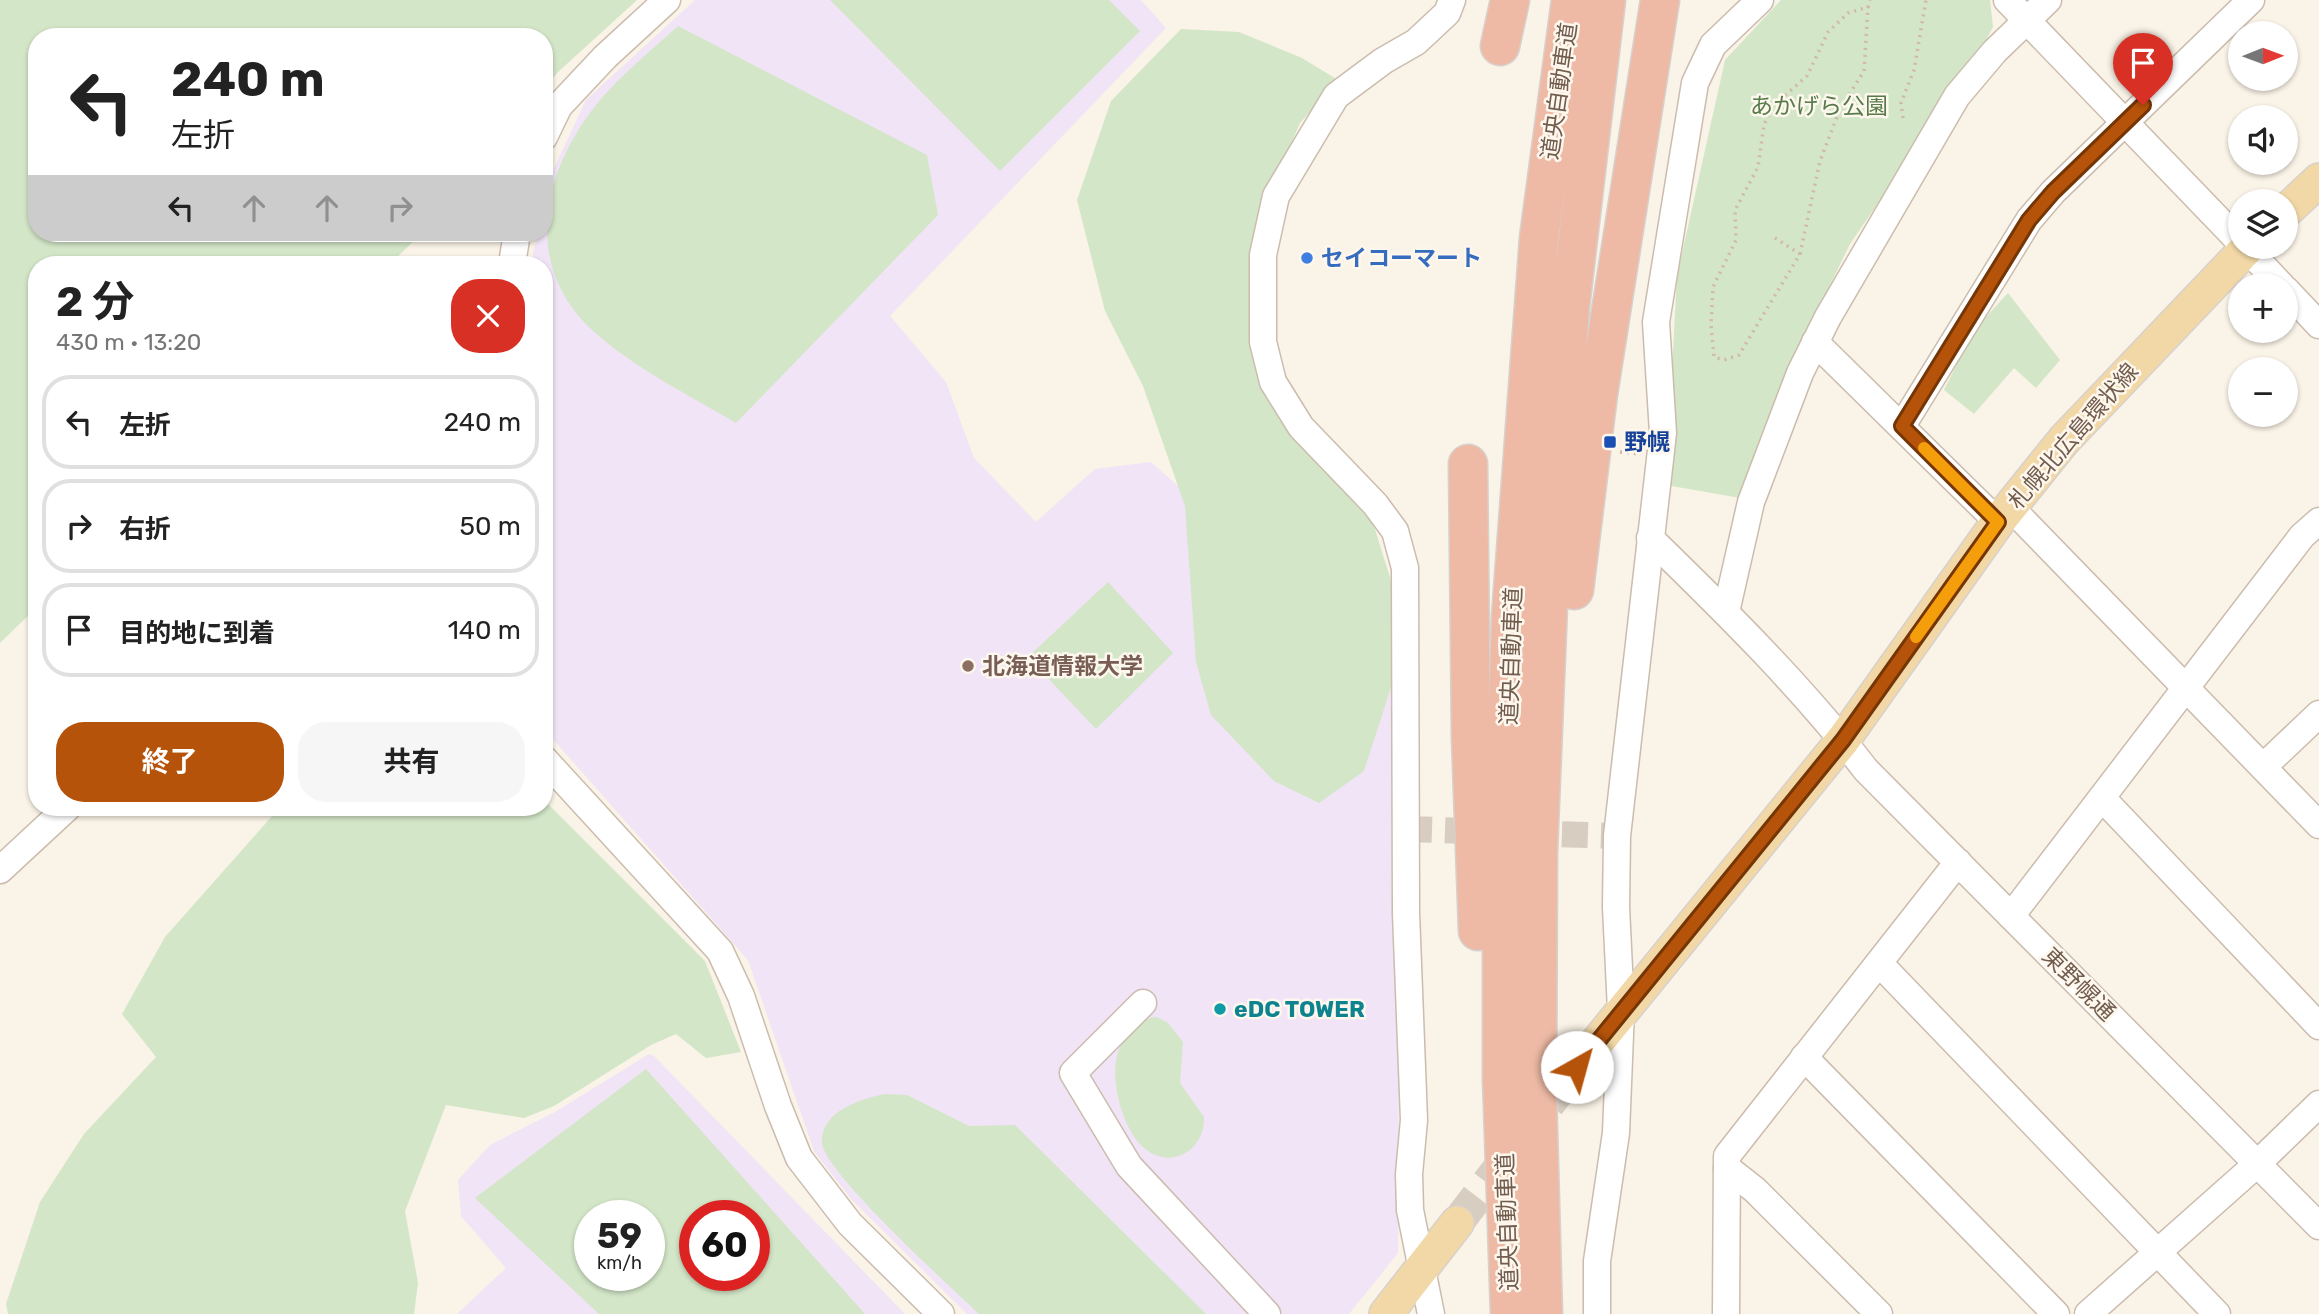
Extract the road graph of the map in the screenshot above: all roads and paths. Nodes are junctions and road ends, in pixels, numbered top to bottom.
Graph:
1 (667, 0) edge
2 (1452, 0) edge
3 (1510, 0) edge
4 (1571, 0) edge
5 (1606, 0) edge
6 (1660, 0) edge
7 (1760, 0) edge
8 (1870, 0) edge
9 (1926, 0) edge
10 (2007, 0) edge
11 (2048, 0) edge
12 (2251, 0) edge
13 (1868, 7) junction
14 (2026, 21) junction
15 (1500, 46) dead end
16 (553, 118) edge
17 (1903, 118) dead end
18 (2125, 122) junction
19 (2319, 180) edge
20 (2298, 200) edge
21 (2228, 228) edge
22 (1775, 238) dead end
23 (1800, 254) junction
24 (2233, 259) edge
25 (2257, 259) edge
26 (2270, 273) edge
27 (2298, 303) edge
28 (2319, 325) edge
29 (1815, 342) junction
30 (1902, 426) junction
31 (1468, 464) dead end
32 (2004, 515) junction
33 (2319, 521) edge
34 (1650, 538) junction
35 (1726, 612) junction
36 (2187, 690) junction
37 (2319, 714) edge
38 (1843, 740) junction
39 (2263, 767) junction
40 (553, 768) edge
41 (2102, 798) junction
42 (58, 816) edge
43 (2319, 825) edge
44 (1538, 852) junction
45 (1958, 862) junction
46 (0, 870) edge
47 (2011, 915) junction
48 (1879, 963) junction
49 (1143, 1003) dead end
50 (1621, 1010) junction
51 (2319, 1026) edge
52 (1804, 1058) junction
53 (1577, 1067) tunnel mouth
54 (2319, 1104) edge
55 (2257, 1164) junction
56 (1727, 1168) junction
57 (1457, 1223) tunnel mouth
58 (2319, 1226) edge
59 (2155, 1253) junction
60 (1424, 1265) junction
61 (941, 1314) edge
62 (1267, 1314) edge
63 (1386, 1314) edge
64 (1431, 1314) edge
65 (1504, 1314) edge
66 (1510, 1314) edge
67 (1543, 1314) edge
68 (1597, 1314) edge
69 (1726, 1314) edge
70 (1879, 1314) edge
71 (2056, 1314) edge
72 (2088, 1314) edge
73 (2217, 1314) edge

1 - 16 street
2 - 60 street
3 - 15 highway
4 - 66 highway, 道央自動車道
5 - 44 highway, 道央自動車道
6 - 44 highway
7 - 34 street
8 - 13 path
9 - 17 path
10 - 14 street
11 - 14 street
12 - 18 street
13 - 23 path
13 - 23 path
14 - 18 street
14 - 29 street
18 - 21 street
18 - 30 street
19 - 20 main road
22 - 23 path
24 - 32 main road, 札幌北広島環状線
25 - 26 street
27 - 28 street
29 - 30 street
29 - 35 street
30 - 32 street
31 - 65 highway
32 - 36 street
32 - 38 main road, 札幌北広島環状線
33 - 36 street
34 - 35 street, 東野幌通
34 - 50 street
35 - 38 street, 東野幌通
36 - 39 street
36 - 41 street
37 - 39 street
38 - 45 street, 東野幌通
38 - 50 main road, 札幌北広島環状線
39 - 43 street
40 - 61 street
41 - 47 street
41 - 51 street
42 - 46 street
44 - 67 highway, 道央自動車道
45 - 47 street, 東野幌通
45 - 48 street
47 - 55 street, 東野幌通
48 - 52 street
48 - 59 street
49 - 62 street
50 - 53 main road, 札幌北広島環状線
50 - 68 street
52 - 56 street
52 - 71 street
54 - 55 street
55 - 58 street, 東野幌通
55 - 59 street
56 - 69 street
56 - 70 street
57 - 60 main road
59 - 72 street
59 - 73 street
60 - 63 main road
60 - 64 street

